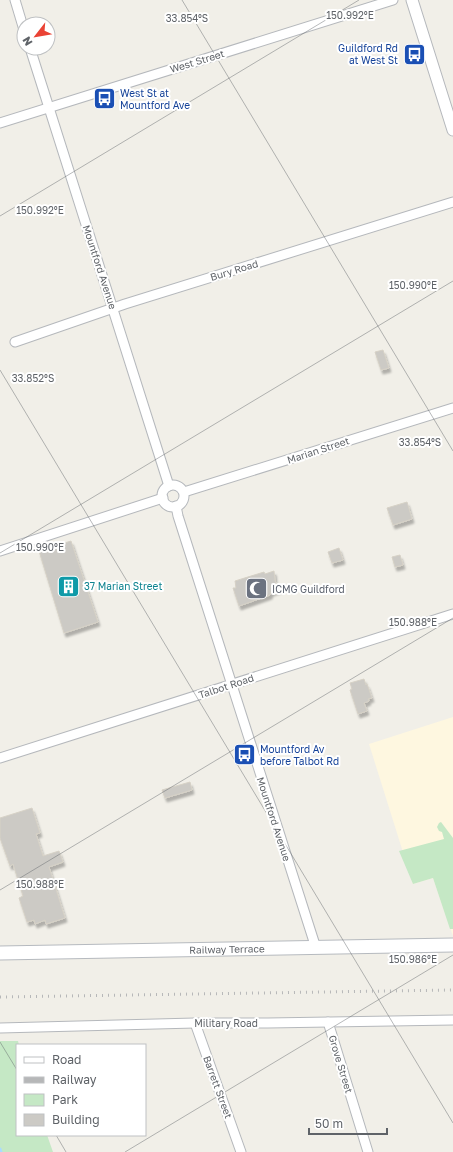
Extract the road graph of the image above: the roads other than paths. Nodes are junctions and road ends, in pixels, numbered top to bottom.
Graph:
1 (15, 0) edge
2 (393, 0) edge
3 (412, 0) edge
4 (20, 16) edge
5 (32, 56) edge
6 (48, 107) junction
7 (0, 123) edge
8 (453, 130) edge
9 (453, 202) edge
10 (113, 308) junction
11 (16, 342) dead end
12 (453, 408) edge
13 (169, 486) junction
14 (184, 492) junction
15 (163, 498) junction
16 (176, 506) junction
17 (0, 551) edge
18 (453, 614) edge
19 (231, 684) junction
20 (0, 758) edge
21 (453, 945) edge
22 (316, 948) junction
23 (1, 950) edge
24 (453, 1020) edge
25 (328, 1022) junction
26 (195, 1023) junction
27 (0, 1028) edge
28 (241, 1152) edge
29 (368, 1152) edge

1 - 4 street
2 - 6 street, West Street
3 - 8 street
5 - 6 street, Mountford Avenue
6 - 7 street, West Street
6 - 10 street, Mountford Avenue
9 - 10 street, Bury Road
10 - 11 street, Bury Road
10 - 13 street, Mountford Avenue
12 - 14 street, Marian Street
13 - 14 street
13 - 15 street
14 - 16 street
15 - 16 street
15 - 17 street
16 - 19 street, Mountford Avenue
18 - 19 street, Talbot Road
19 - 20 street, Talbot Road
19 - 22 street, Mountford Avenue
21 - 22 main road, Railway Terrace
22 - 23 main road, Railway Terrace
24 - 25 street, Military Road
25 - 26 street, Military Road
25 - 29 street, Grove Street
26 - 27 street, Military Road
26 - 28 street, Barrett Street

